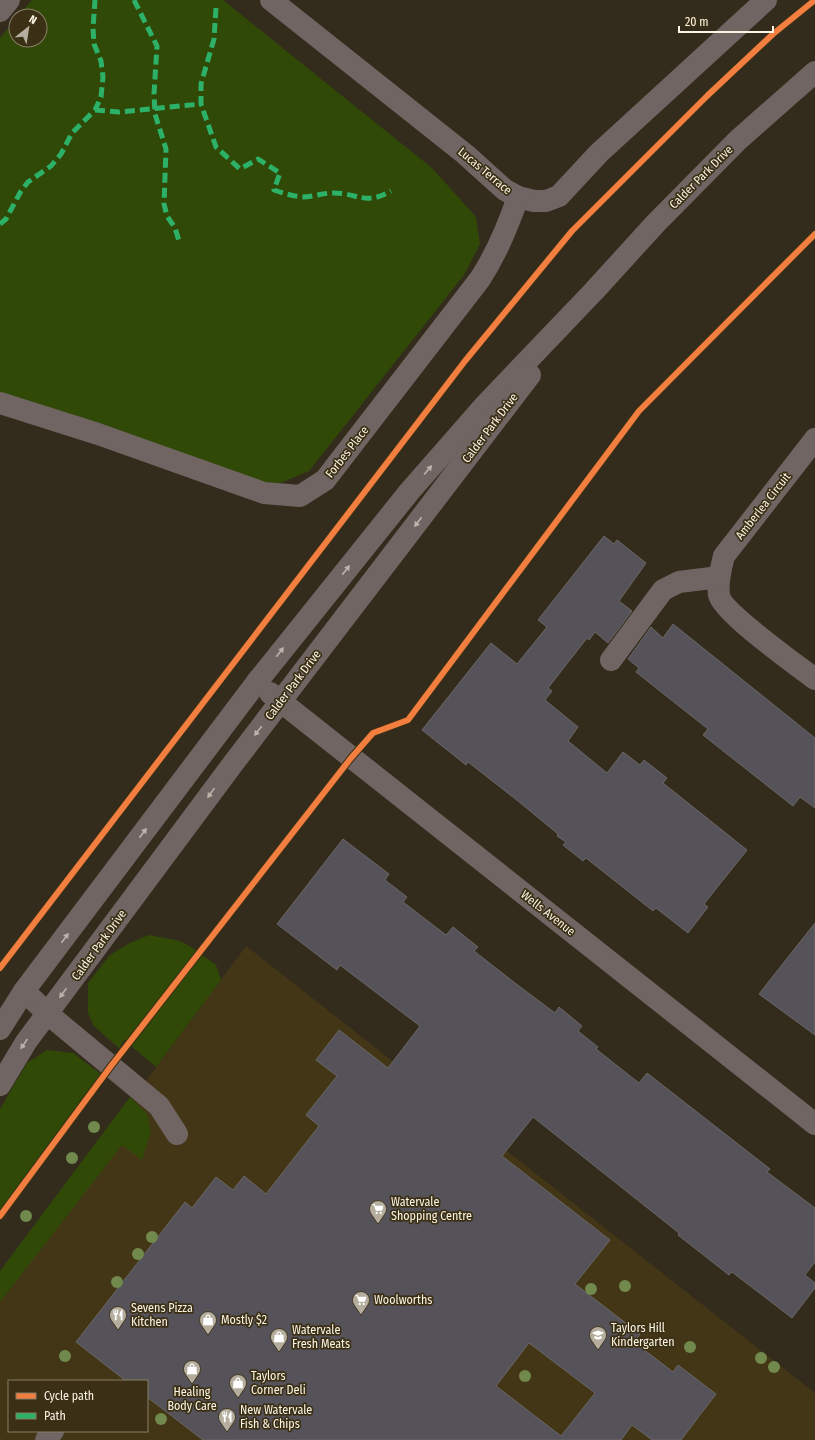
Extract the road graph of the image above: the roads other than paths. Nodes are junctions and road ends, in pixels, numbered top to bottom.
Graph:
1 (9, 0) edge
2 (271, 0) edge
3 (766, 0) edge
4 (0, 11) edge
5 (815, 72) edge
6 (518, 197) junction
7 (594, 291) junction
8 (0, 403) edge
9 (815, 439) edge
10 (719, 577) junction
11 (611, 660) dead end
12 (815, 679) edge
13 (256, 682) junction
14 (281, 701) junction
15 (24, 991) junction
16 (48, 1014) junction
17 (0, 1029) edge
18 (0, 1085) edge
19 (815, 1124) edge
20 (177, 1134) dead end
21 (52, 1432) edge
22 (46, 1440) edge

1 - 4 street
2 - 6 street, Lucas Terrace
3 - 6 street, Lucas Terrace
5 - 7 street, Calder Park Drive
6 - 8 street, Forbes Place
13 -> 7 street, Calder Park Drive
7 -> 14 street, Calder Park Drive
9 - 10 street, Amberlea Circuit
10 - 11 street
10 - 12 street, Amberlea Circuit
13 - 14 street, Wells Avenue
15 -> 13 street, Calder Park Drive
14 -> 16 street, Calder Park Drive
14 - 19 street, Wells Avenue
15 - 16 street
15 - 17 street, Calder Park Drive
16 -> 18 street, Calder Park Drive
16 - 20 street
21 - 22 street

